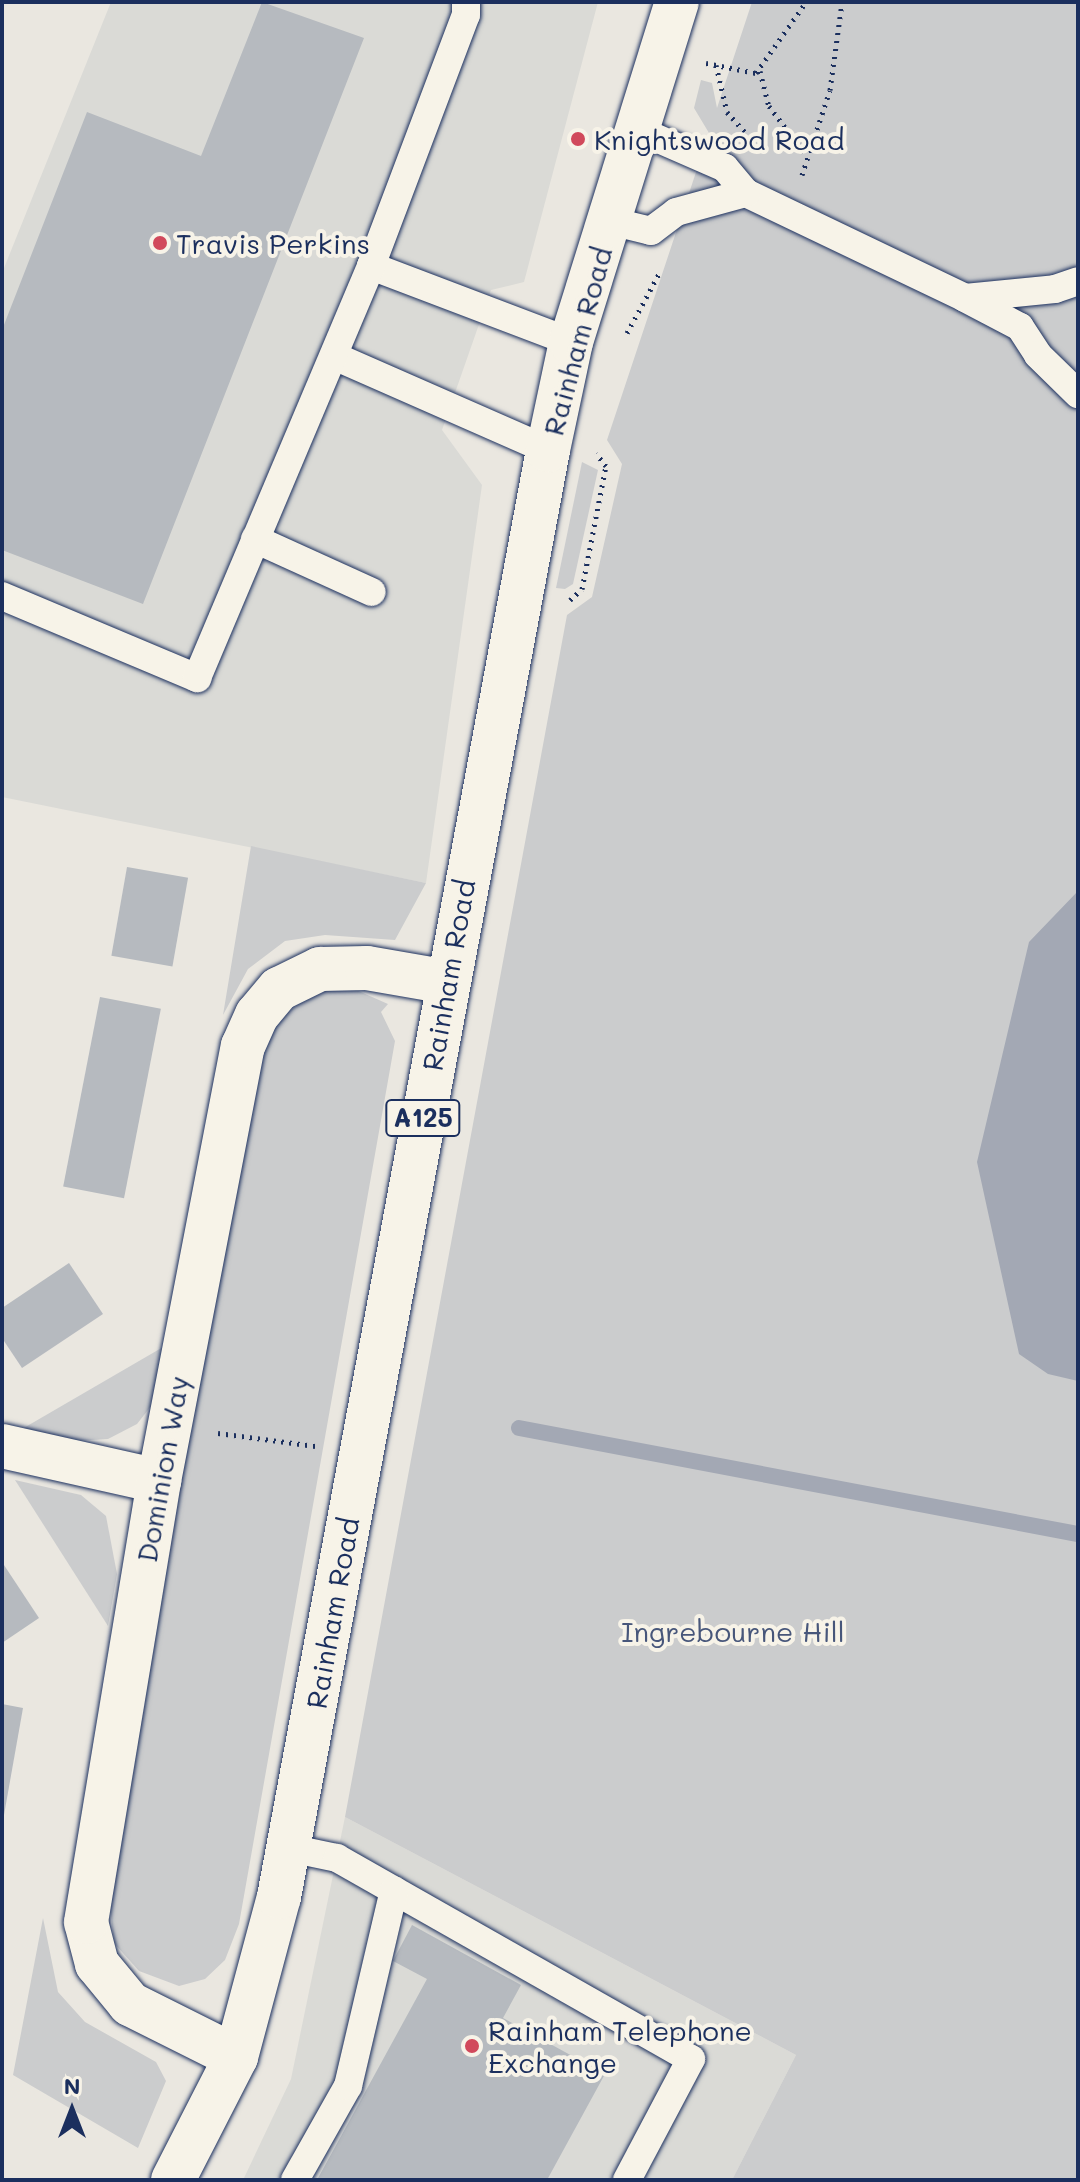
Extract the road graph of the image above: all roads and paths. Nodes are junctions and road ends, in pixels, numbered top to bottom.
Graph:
1 (466, 2) edge
2 (677, 2) edge
3 (806, 2) edge
4 (842, 2) edge
5 (760, 71) junction
6 (638, 130) junction
7 (755, 142) dead end
8 (806, 155) junction
9 (746, 193) junction
10 (785, 211) junction
11 (610, 221) junction
12 (371, 266) junction
13 (1078, 281) edge
14 (965, 298) junction
15 (571, 342) junction
16 (334, 356) junction
17 (1078, 394) edge
18 (548, 450) junction
19 (255, 539) junction
20 (372, 592) dead end
21 (2, 596) edge
22 (448, 982) junction
23 (169, 1426) junction
24 (2, 1446) edge
25 (324, 1447) dead end
26 (159, 1481) junction
27 (289, 1848) junction
28 (394, 1890) junction
29 (236, 2057) junction
30 (173, 2180) edge
31 (295, 2180) edge
32 (627, 2180) edge

1 - 12 lane
2 - 6 main road, Rainham Road / A125
3 - 5 path
4 - 8 path
5 - 7 path
5 - 8 path
6 - 9 lane
6 - 11 main road, Rainham Road / A125
8 - 10 path
9 - 10 lane
9 - 11 lane
10 - 14 lane
11 - 15 main road, Rainham Road / A125
12 - 15 lane
12 - 16 lane
13 - 14 lane
14 - 17 lane
15 - 18 main road, Rainham Road / A125
16 - 18 lane
16 - 19 lane
18 - 22 main road, Rainham Road / A125
19 - 20 lane
19 - 21 lane
22 - 23 main road, Dominion Way
22 - 27 main road, Rainham Road / A125
23 - 25 path
23 - 26 main road, Dominion Way
24 - 26 main road
26 - 29 main road, Dominion Way
27 - 28 lane
27 - 29 main road, Rainham Road / A125
28 - 31 lane
28 - 32 lane
29 - 30 main road, Rainham Road / A125

